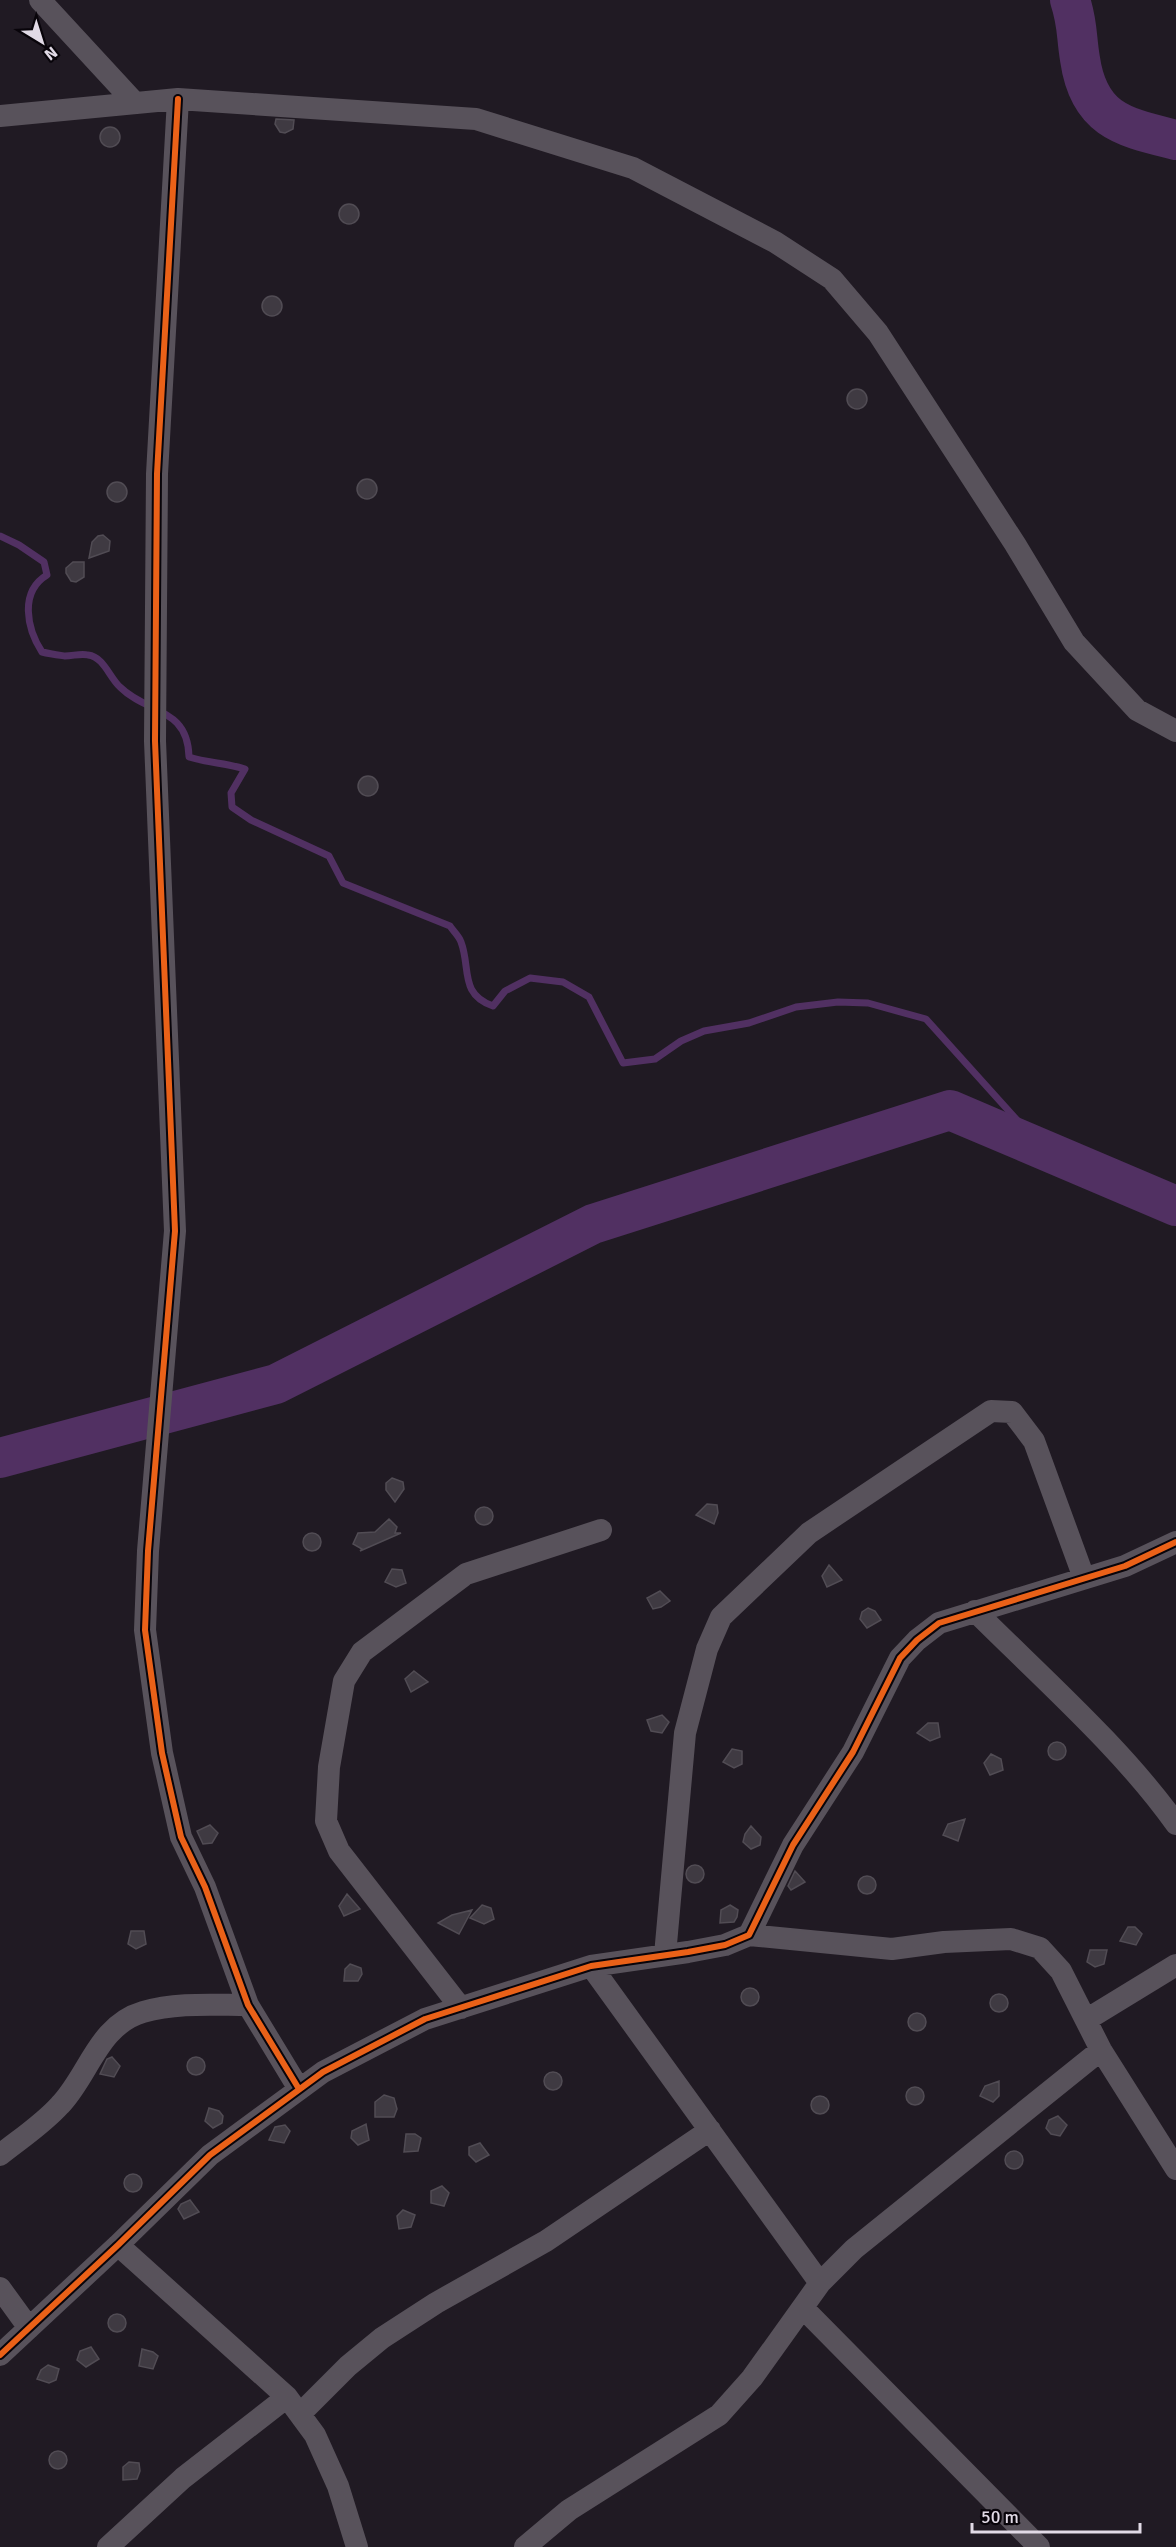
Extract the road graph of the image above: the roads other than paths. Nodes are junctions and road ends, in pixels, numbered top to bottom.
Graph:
1 (40, 0) edge
2 (178, 99) junction
3 (135, 103) junction
4 (0, 116) edge
5 (1176, 731) edge
6 (601, 1530) dead end
7 (1176, 1542) edge
8 (1084, 1578) junction
9 (975, 1611) junction
10 (1176, 1824) edge
11 (749, 1935) junction
12 (665, 1955) junction
13 (1176, 1965) edge
14 (591, 1966) junction
15 (248, 2005) junction
16 (461, 2008) junction
17 (1086, 2020) junction
18 (1101, 2050) junction
19 (299, 2089) junction
20 (710, 2130) junction
21 (0, 2155) edge
22 (1176, 2169) edge
23 (118, 2245) junction
24 (820, 2283) junction
25 (0, 2288) edge
26 (803, 2308) junction
27 (28, 2328) junction
28 (0, 2355) edge
29 (294, 2406) junction
30 (108, 2547) edge
31 (357, 2547) edge
32 (525, 2547) edge
33 (1039, 2547) edge

1 - 3 street
2 - 3 street
2 - 5 street
2 - 15 street
3 - 4 street
6 - 16 street
7 - 8 street
8 - 9 street
8 - 12 street
9 - 10 street
9 - 11 street
11 - 12 street
11 - 17 street
12 - 14 street
13 - 17 street
14 - 16 street
14 - 20 street
15 - 19 street
15 - 21 street
16 - 19 street
17 - 18 street
18 - 22 street
18 - 24 street
19 - 23 street
20 - 24 street
20 - 29 street
23 - 27 street
23 - 29 street
24 - 26 street
25 - 27 street
26 - 32 street
26 - 33 street
27 - 28 street
29 - 30 street
29 - 31 street

